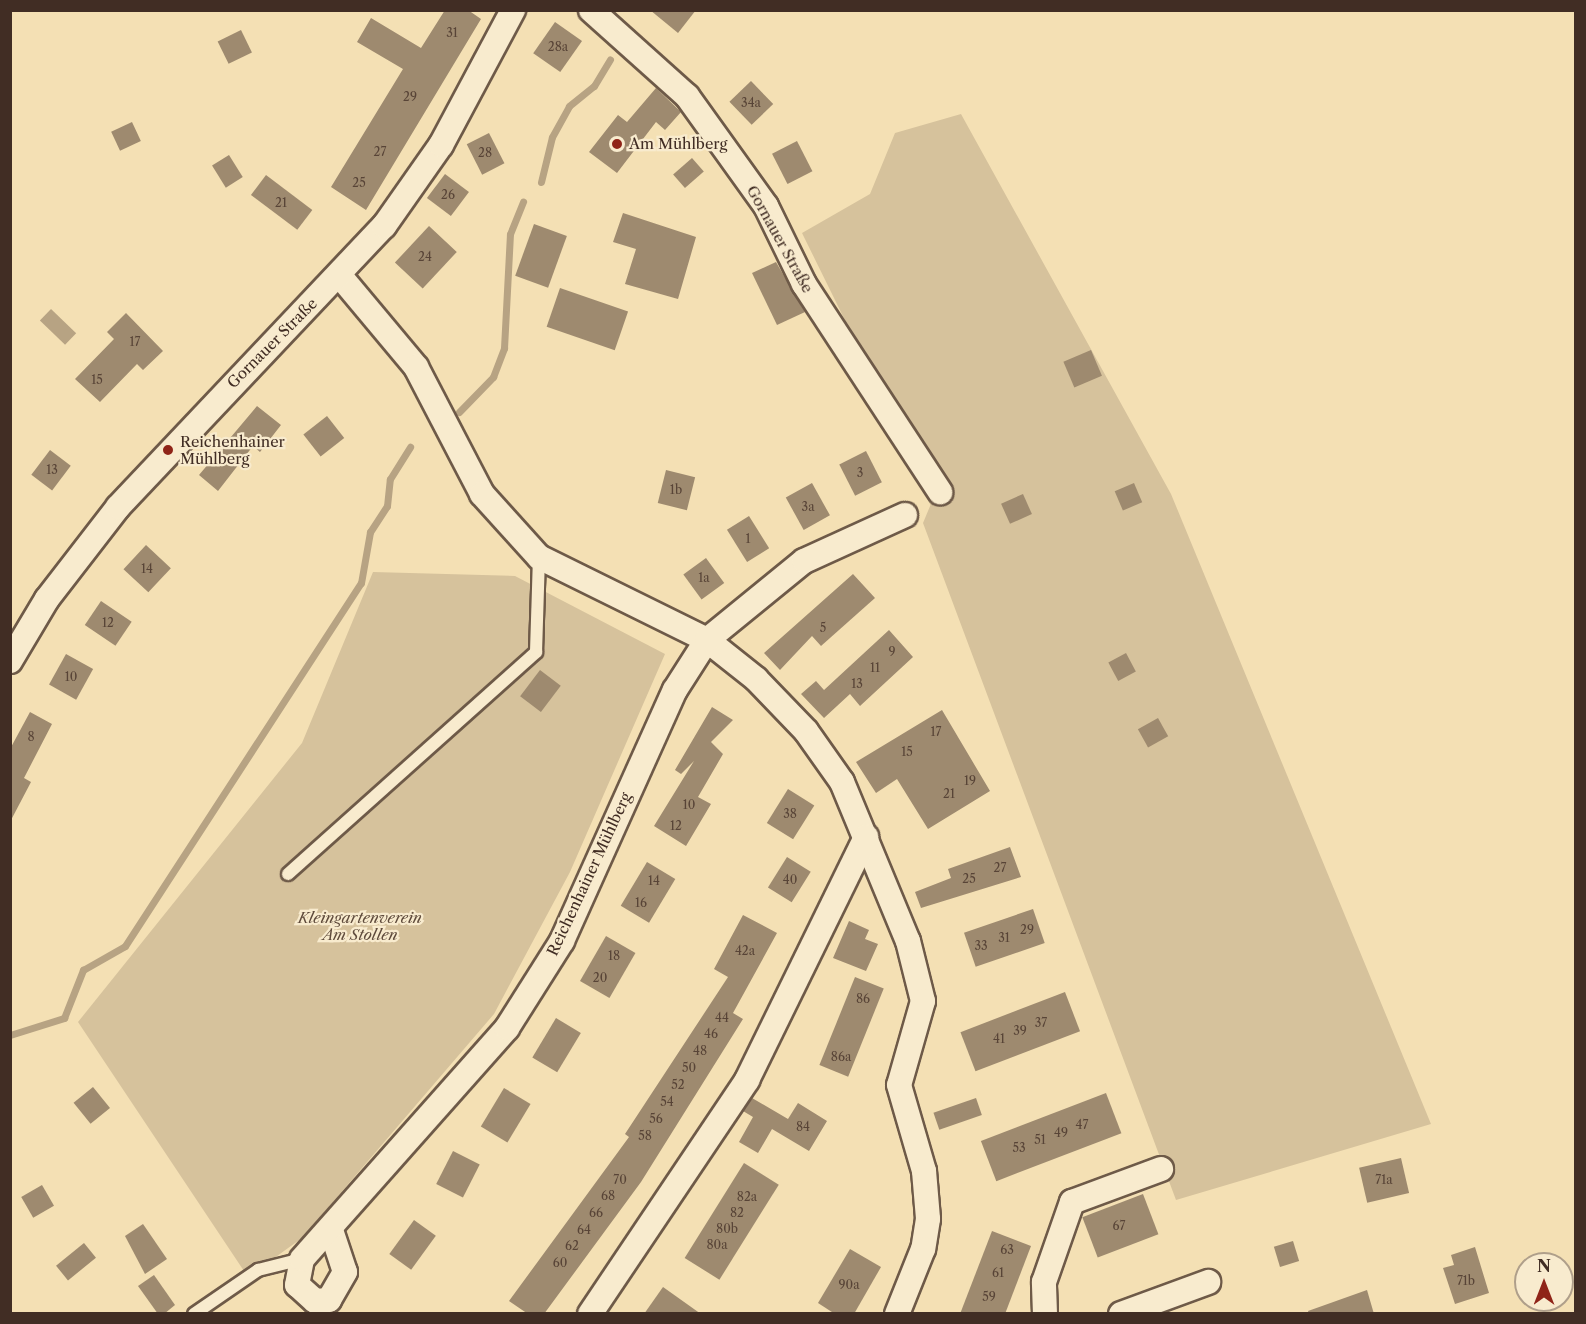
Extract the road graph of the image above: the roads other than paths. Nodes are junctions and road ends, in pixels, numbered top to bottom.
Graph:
1 (591, 10) edge
2 (514, 11) edge
3 (340, 276) junction
4 (940, 492) dead end
5 (905, 515) dead end
6 (539, 557) junction
7 (16, 635) edge
8 (707, 640) junction
9 (10, 661) edge
10 (866, 837) junction
11 (288, 874) dead end
12 (1161, 1169) dead end
13 (331, 1230) junction
14 (302, 1259) junction
15 (1208, 1282) dead end
16 (194, 1314) edge
17 (590, 1314) edge
18 (897, 1314) edge
19 (1045, 1314) edge
20 (1121, 1314) edge

1 - 4 street, Gornauer Straße
2 - 3 street, Gornauer Straße
3 - 6 street
3 - 7 street, Gornauer Straße
5 - 8 street, Reichenhainer Mühlberg
6 - 8 street
6 - 11 lane
7 - 9 street, Gornauer Straße
8 - 10 street
8 - 13 street, Reichenhainer Mühlberg
10 - 17 street
10 - 18 street
12 - 19 street
13 - 14 street, Reichenhainer Mühlberg
13 - 14 street
14 - 16 lane
15 - 20 street

